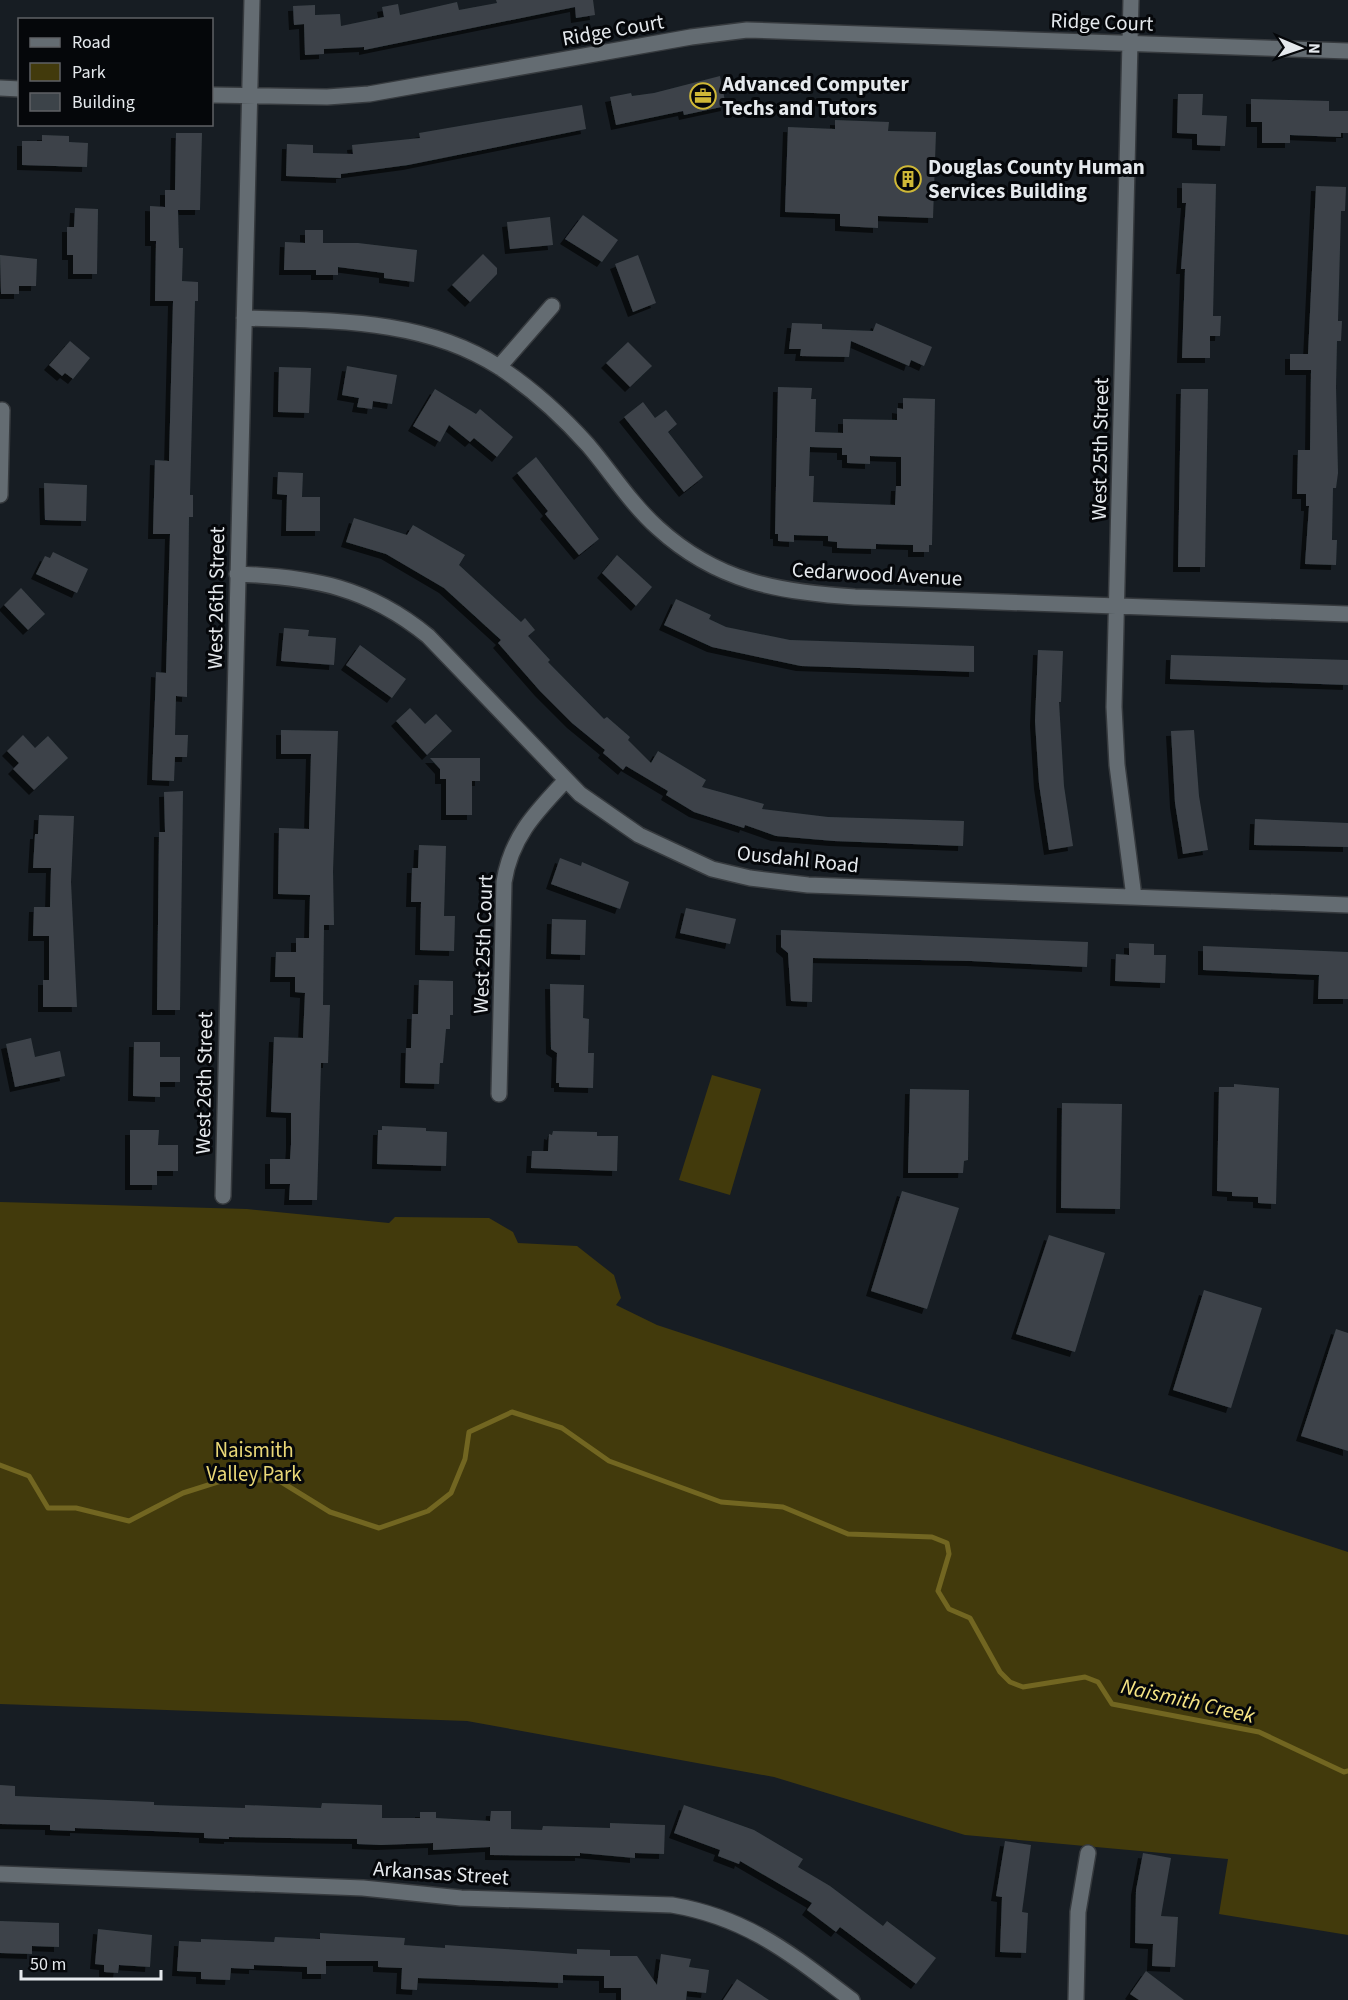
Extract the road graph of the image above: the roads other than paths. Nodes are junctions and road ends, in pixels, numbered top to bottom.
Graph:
1 (252, 0) edge
2 (1131, 0) edge
3 (1130, 44) junction
4 (1348, 51) edge
5 (0, 88) edge
6 (18, 88) edge
7 (213, 95) edge
8 (249, 95) junction
9 (552, 306) dead end
10 (244, 318) junction
11 (498, 367) junction
12 (2, 410) dead end
13 (0, 495) edge
14 (237, 574) junction
15 (1117, 606) junction
16 (1348, 614) edge
17 (566, 780) junction
18 (1134, 897) junction
19 (1348, 905) edge
20 (499, 1095) dead end
21 (223, 1196) dead end
22 (1088, 1853) dead end
23 (0, 1874) edge
24 (852, 2000) edge
25 (1076, 2000) edge

1 - 8 street, West 26th Street
2 - 3 street, West 25th Street
3 - 4 street, Ridge Court
3 - 8 street, Ridge Court
3 - 15 street, West 25th Street
5 - 6 street
7 - 8 street, Ridge Court
8 - 10 street, West 26th Street
9 - 11 street
10 - 11 street, Cedarwood Avenue
10 - 14 street, West 26th Street
11 - 15 street, Cedarwood Avenue
12 - 13 street
14 - 17 street, Ousdahl Road
14 - 21 street, West 26th Street
15 - 16 street, Cedarwood Avenue
15 - 18 street, West 25th Street
17 - 18 street, Ousdahl Road
17 - 20 street, West 25th Court
18 - 19 street, Ousdahl Road
22 - 25 street
23 - 24 street, Arkansas Street

